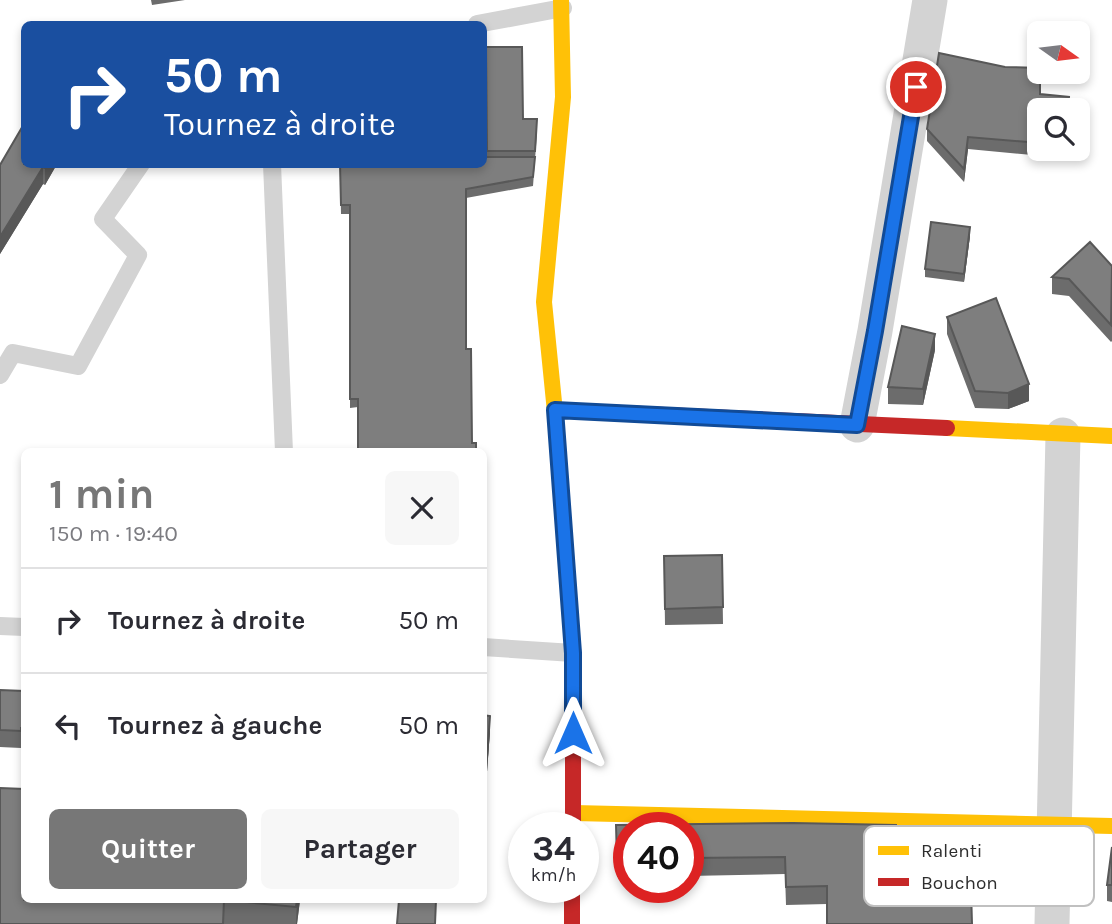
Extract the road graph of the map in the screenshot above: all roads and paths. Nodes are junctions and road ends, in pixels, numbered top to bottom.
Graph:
1 (930, 0) edge
2 (562, 4) edge
3 (487, 22) edge
4 (138, 168) edge
5 (272, 168) edge
6 (0, 375) edge
7 (555, 410) junction
8 (857, 425) junction
9 (1063, 435) junction
10 (1112, 436) edge
11 (284, 448) edge
12 (0, 626) edge
13 (21, 627) edge
14 (487, 647) edge
15 (573, 653) junction
16 (573, 812) edge
17 (599, 820) edge
18 (1056, 824) junction
19 (1112, 826) edge
20 (572, 903) edge
21 (1053, 906) edge
22 (572, 924) edge
23 (1052, 924) edge

1 - 8 street
2 - 3 lane
2 - 7 street
4 - 6 lane
5 - 11 lane
7 - 8 street
7 - 15 street
8 - 9 street
9 - 10 street
9 - 18 street
12 - 13 lane
14 - 15 lane
15 - 16 street
17 - 18 street
18 - 19 street
20 - 22 street
21 - 23 street

